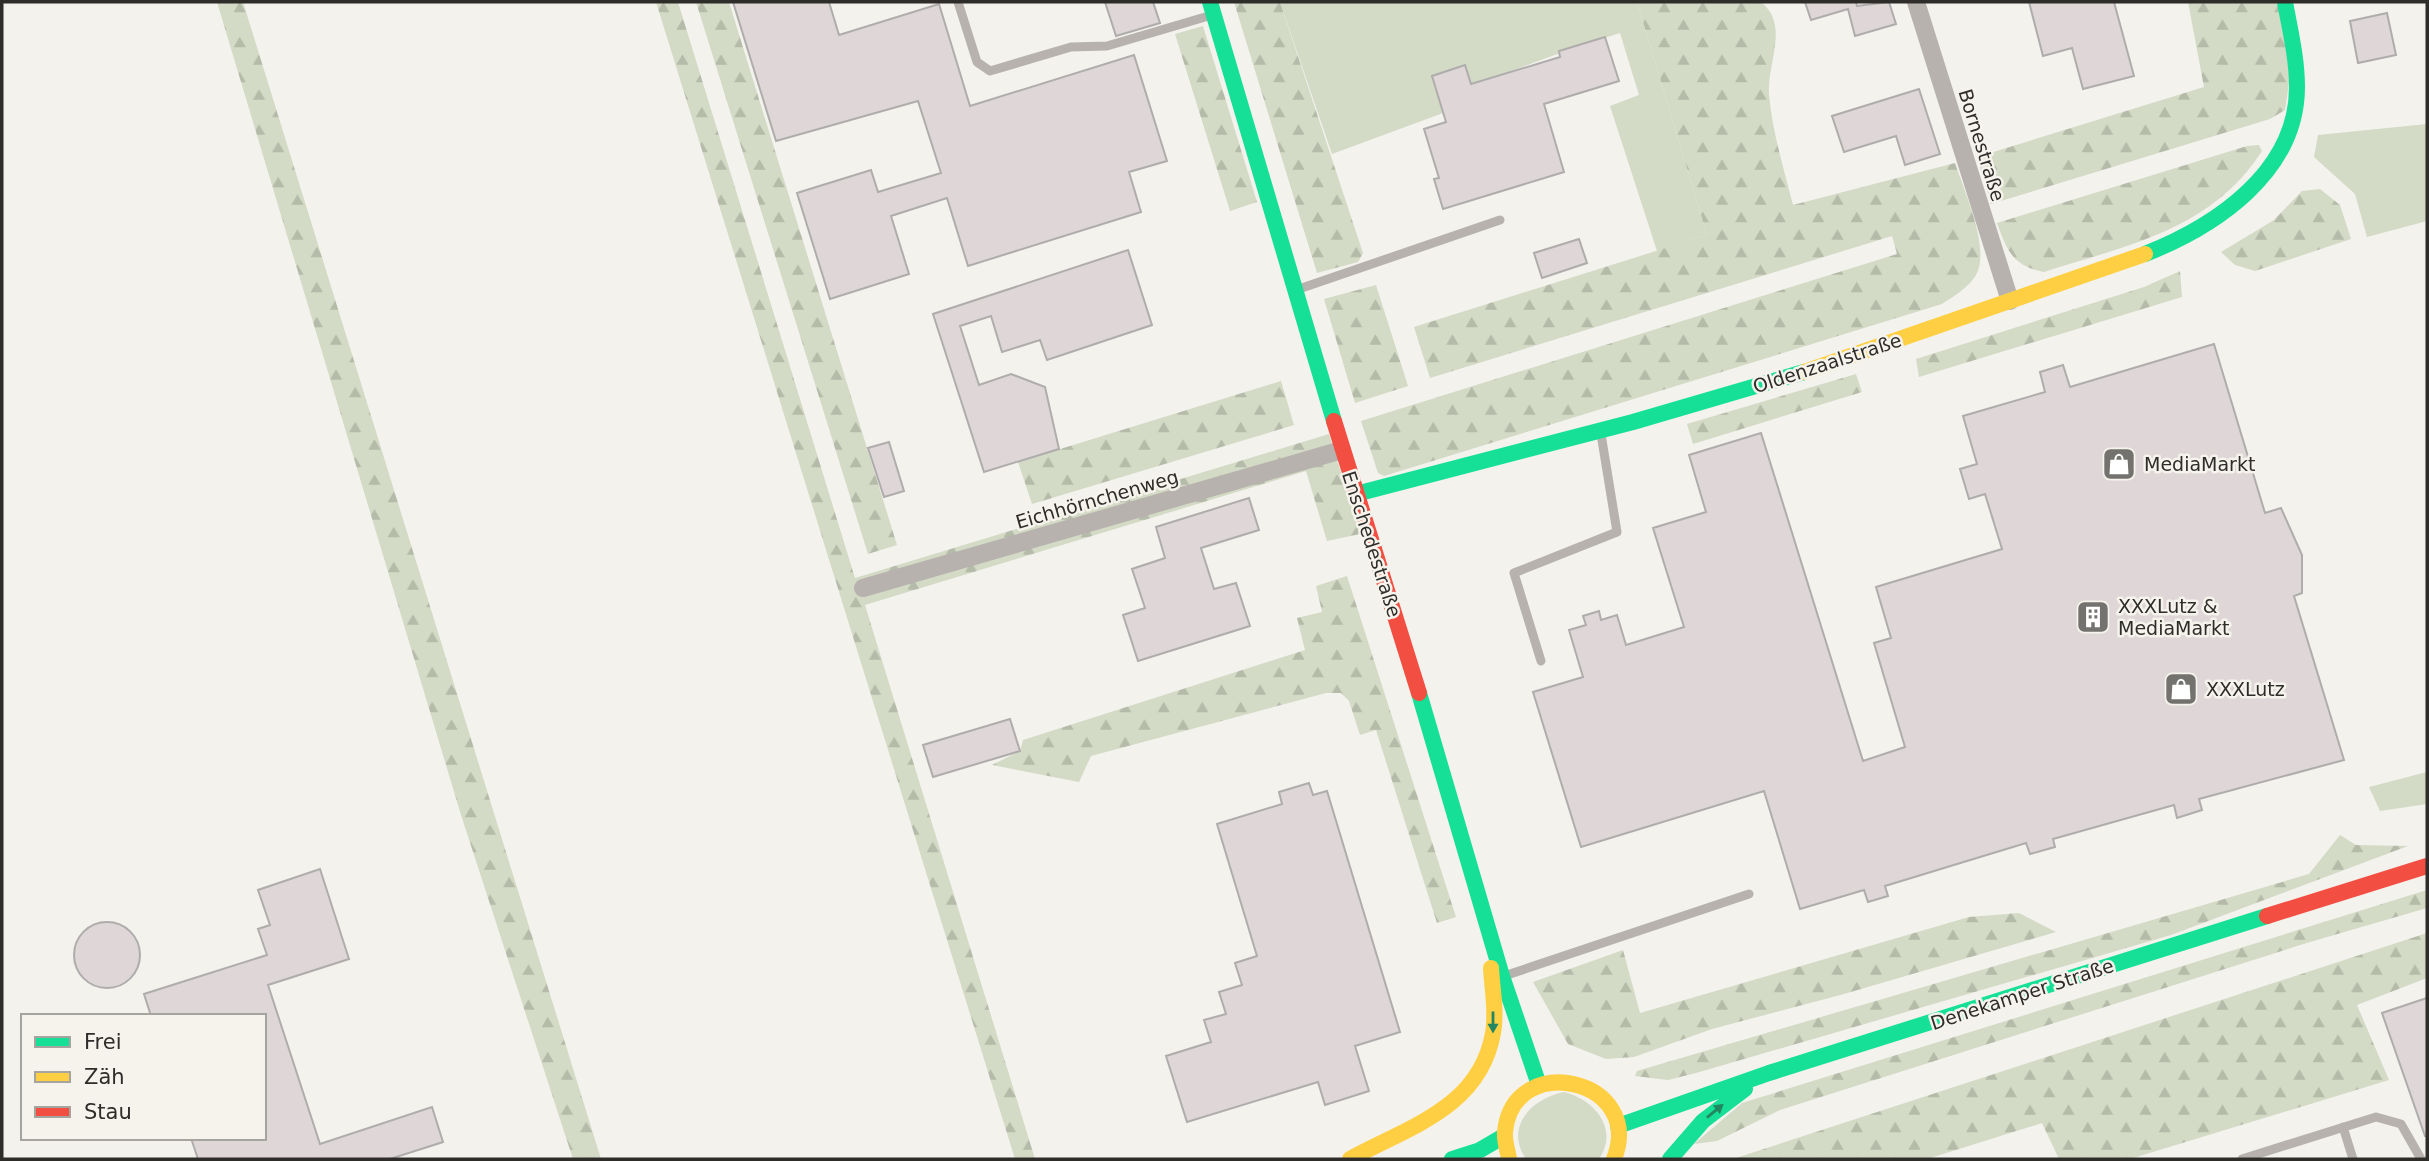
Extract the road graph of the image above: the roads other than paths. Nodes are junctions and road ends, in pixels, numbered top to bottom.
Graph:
1 (958, 2) edge
2 (1916, 2) edge
3 (2285, 2) edge
4 (1212, 8) edge
5 (1500, 220) dead end
6 (1295, 290) junction
7 (2010, 301) junction
8 (1600, 429) junction
9 (1342, 450) junction
10 (1356, 494) junction
11 (863, 588) dead end
12 (1541, 661) dead end
13 (2427, 866) edge
14 (1749, 894) dead end
15 (1490, 929) junction
16 (1502, 976) junction
17 (1769, 1073) junction
18 (1539, 1085) junction
19 (1618, 1126) junction
20 (2343, 1128) junction
21 (1504, 1136) junction
22 (1350, 1159) edge
23 (1452, 1159) edge
24 (1509, 1159) edge
25 (1614, 1159) edge
26 (1670, 1159) edge
27 (2242, 1159) edge
28 (2353, 1159) edge
29 (2421, 1159) edge

1 - 4 lane
2 - 7 street, Bornestraße
3 - 7 street, Oldenzaalstraße
4 - 6 street, Enschedestraße
5 - 6 lane
6 - 9 street, Enschedestraße
7 - 8 street, Oldenzaalstraße
8 - 10 street, Oldenzaalstraße
8 - 12 lane
9 - 10 street, Enschedestraße
9 - 11 street, Eichhörnchenweg
10 - 15 street, Enschedestraße
13 - 17 street, Denekamper Straße
14 - 16 lane
15 - 16 street, Enschedestraße
15 -> 22 street
16 - 18 street, Enschedestraße
17 - 19 street, Denekamper Straße
26 -> 17 street
18 - 19 street
18 - 21 street
19 - 25 street
20 - 27 lane
20 - 28 lane
20 - 29 lane
21 - 23 street
21 - 24 street

